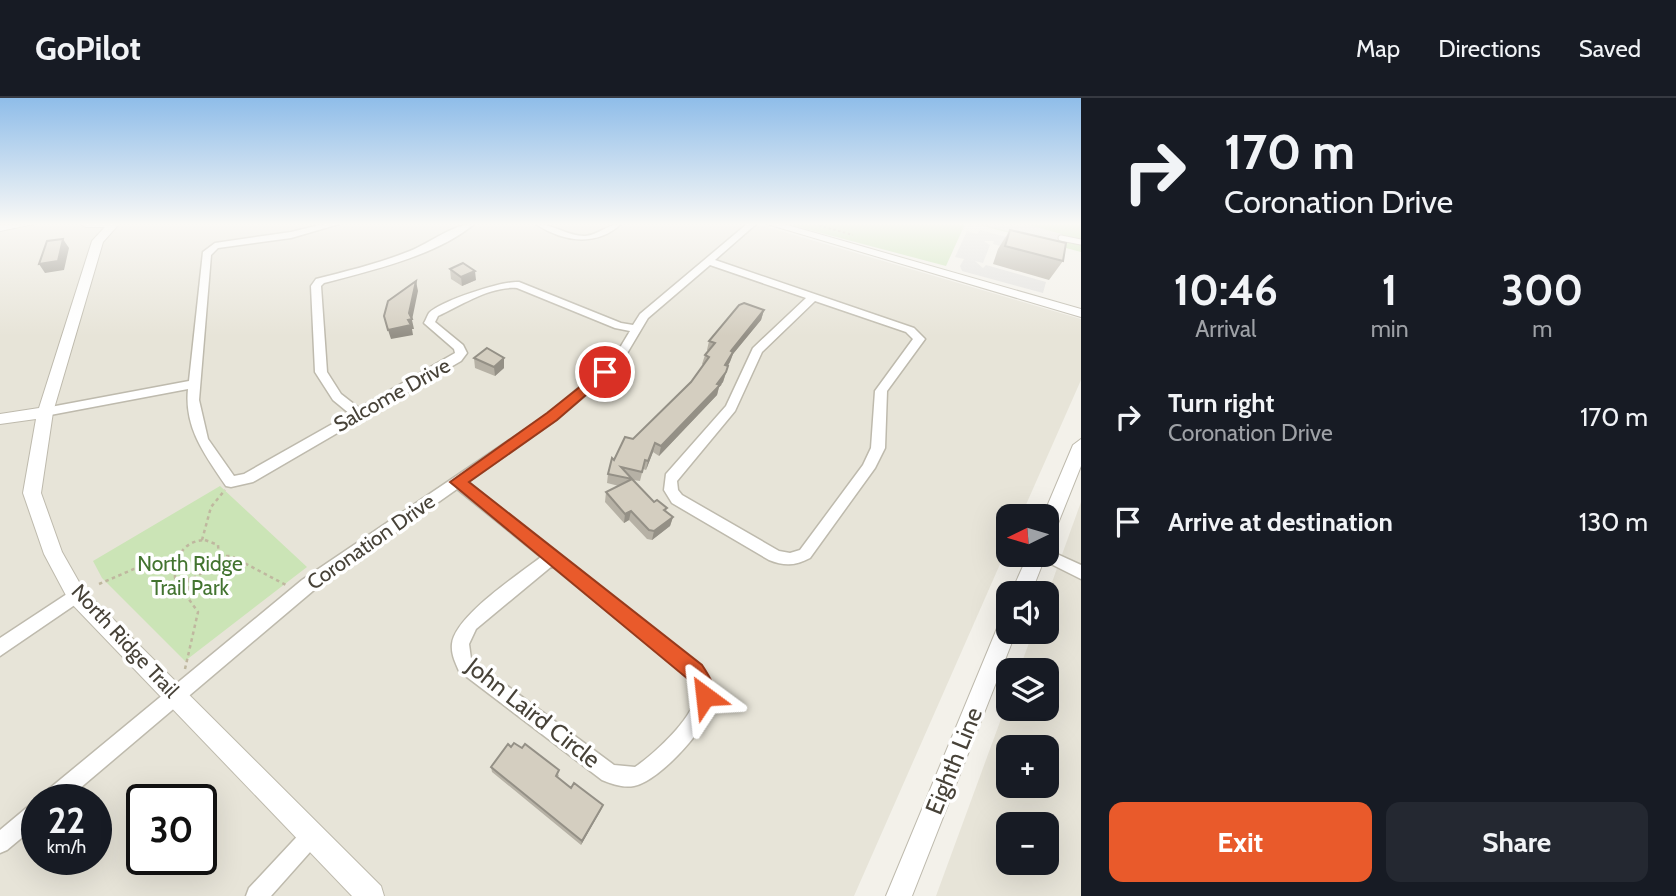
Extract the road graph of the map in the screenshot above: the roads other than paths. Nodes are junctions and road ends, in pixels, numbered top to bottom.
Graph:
1 (92, 261) edge
2 (205, 261) edge
3 (396, 261) edge
4 (709, 261) joint
5 (901, 261) edge
6 (813, 297) junction
7 (1081, 313) edge
8 (634, 328) junction
9 (193, 384) junction
10 (45, 412) junction
11 (357, 413) junction
12 (0, 419) edge
13 (1081, 445) edge
14 (458, 482) junction
15 (1057, 504) edge
16 (552, 557) junction
17 (1059, 561) edge
18 (1081, 572) edge
19 (76, 595) junction
20 (1001, 644) edge
21 (0, 648) edge
22 (176, 695) junction
23 (70, 784) edge
24 (21, 825) edge
25 (312, 835) junction
26 (0, 843) edge
27 (257, 896) edge
28 (371, 896) edge
29 (899, 896) edge

1 - 10 street, North Ridge Trail
2 - 9 street
3 - 11 street
4 - 6 street
4 - 8 street, Coronation Drive
5 - 7 street
6 - 6 street
8 - 11 street, Salcome Drive
8 - 14 street, Coronation Drive
9 - 10 street
9 - 11 street, Salcome Drive
10 - 12 street
10 - 19 street, North Ridge Trail
13 - 15 street
14 - 16 street, John Laird Circle
14 - 22 street, Coronation Drive
16 - 16 street, John Laird Circle
17 - 18 street
19 - 21 street
19 - 22 street, North Ridge Trail
20 - 29 street, Eighth Line
22 - 23 street, Coronation Drive
22 - 25 street, North Ridge Trail
24 - 26 street
25 - 27 street
25 - 28 street, North Ridge Trail

